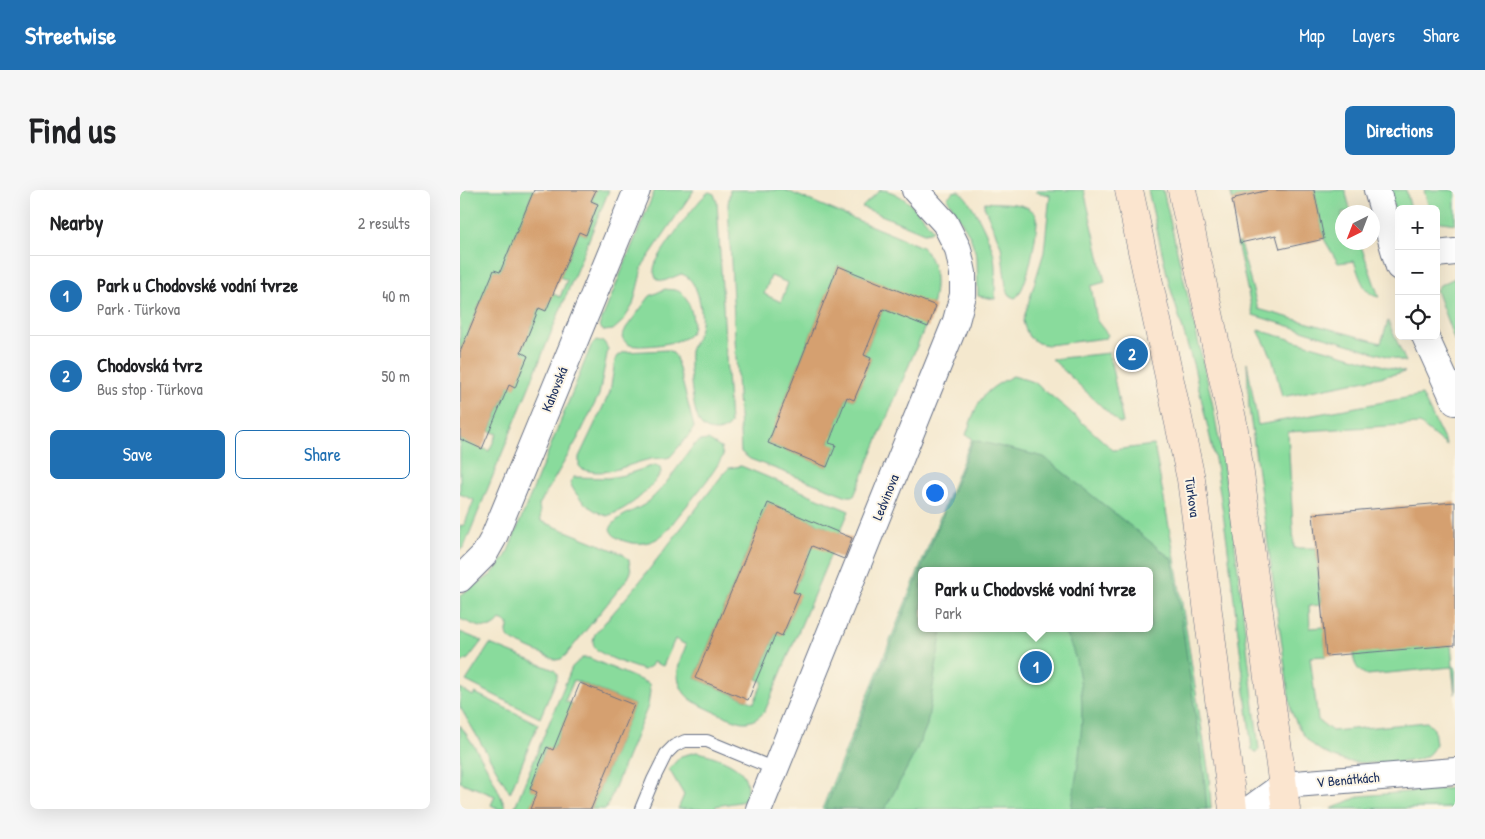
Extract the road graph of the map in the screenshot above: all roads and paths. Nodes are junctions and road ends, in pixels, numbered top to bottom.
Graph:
1 (637, 190) edge
2 (915, 190) edge
3 (1129, 190) edge
4 (1182, 190) edge
5 (1377, 190) edge
6 (1455, 252) edge
7 (1395, 253) edge
8 (1440, 254) edge
9 (1427, 340) edge
10 (1455, 402) edge
11 (460, 579) edge
12 (776, 769) junction
13 (1455, 771) edge
14 (1284, 797) edge
15 (641, 809) edge
16 (759, 809) edge
17 (1234, 809) edge
18 (1250, 809) edge

1 - 11 street, Kahovská
2 - 12 street, Ledvinova
3 - 17 main road, Türkova
4 - 14 main road
5 - 7 street
6 - 8 street
9 - 10 street
12 - 15 lane
12 - 16 street, Ledvinova
13 - 14 street, V Benátkách
14 - 18 street

